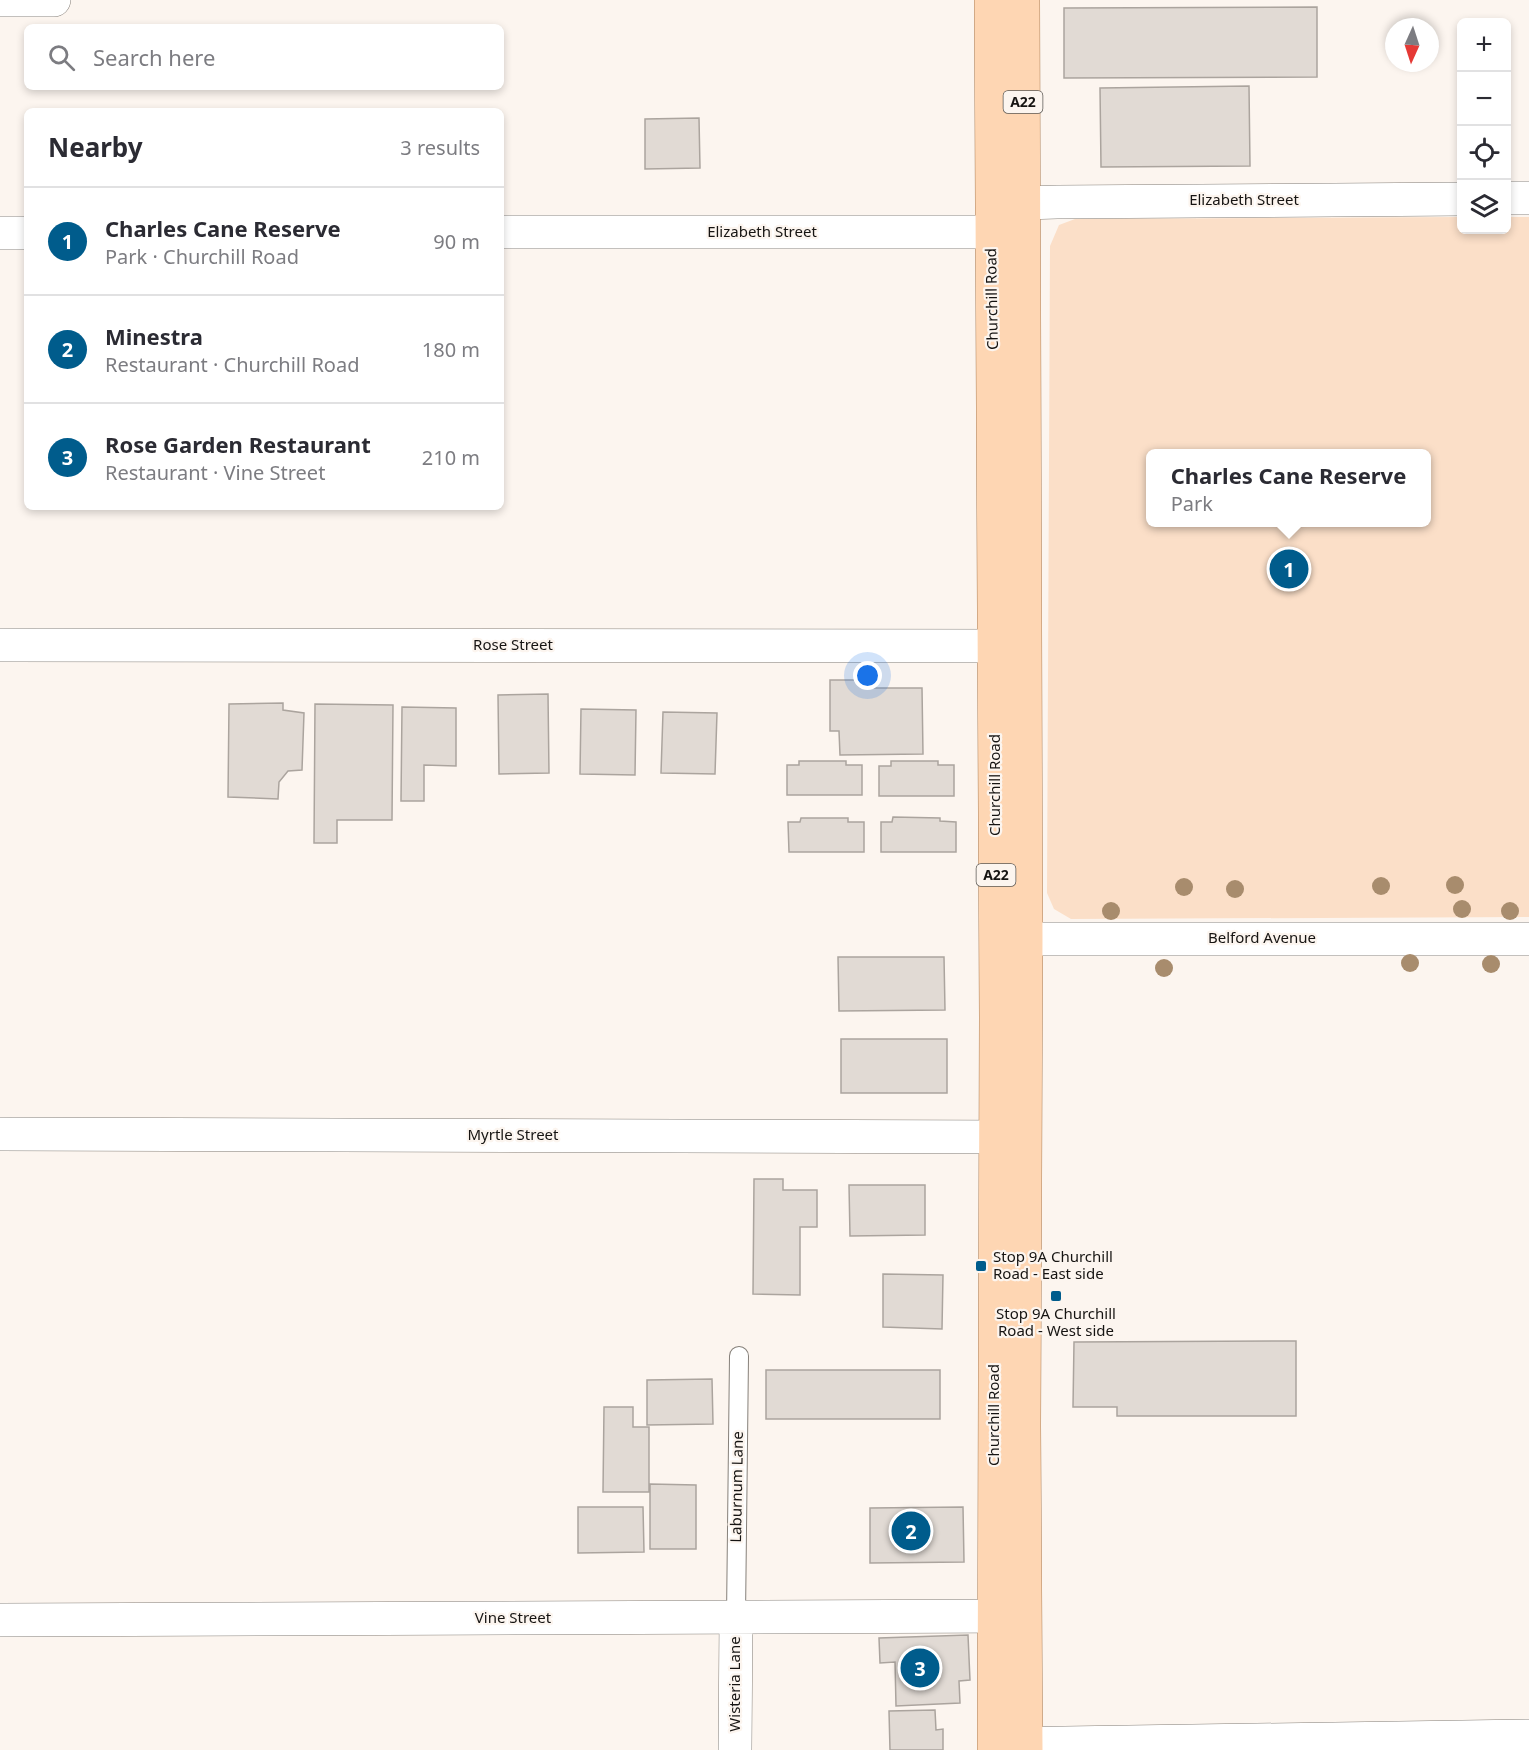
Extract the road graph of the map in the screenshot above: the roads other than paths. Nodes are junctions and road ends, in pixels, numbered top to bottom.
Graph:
1 (0, 0) edge
2 (54, 0) edge
3 (991, 0) edge
4 (1023, 0) edge
5 (1511, 198) edge
6 (1529, 198) edge
7 (1457, 199) edge
8 (992, 218) junction
9 (1023, 218) junction
10 (504, 232) edge
11 (0, 233) edge
12 (24, 233) edge
13 (0, 645) edge
14 (1010, 646) junction
15 (1011, 939) junction
16 (1529, 939) edge
17 (0, 1134) edge
18 (1011, 1137) junction
19 (739, 1356) dead end
20 (1010, 1616) junction
21 (736, 1617) junction
22 (0, 1620) edge
23 (1529, 1736) edge
24 (1010, 1747) edge
25 (735, 1750) edge

1 - 2 street
3 - 8 main road, Churchill Road / A22
4 - 9 main road, Churchill Road / A22
5 - 6 street
7 - 9 street, Elizabeth Street
8 - 9 street, Elizabeth Street
8 - 10 street, Elizabeth Street
8 - 14 main road, Churchill Road / A22
9 - 14 main road, Churchill Road / A22
11 - 12 street
13 - 14 street, Rose Street
14 - 15 main road, Churchill Road / A22
15 - 16 street, Belford Avenue
15 - 18 main road, Churchill Road / A22
17 - 18 street, Myrtle Street
18 - 20 main road, Churchill Road / A22
19 - 21 lane, Laburnum Lane
20 - 21 street, Vine Street
20 - 24 main road, Churchill Road / A22
21 - 22 street, Vine Street
21 - 25 street, Wisteria Lane
23 - 24 street

